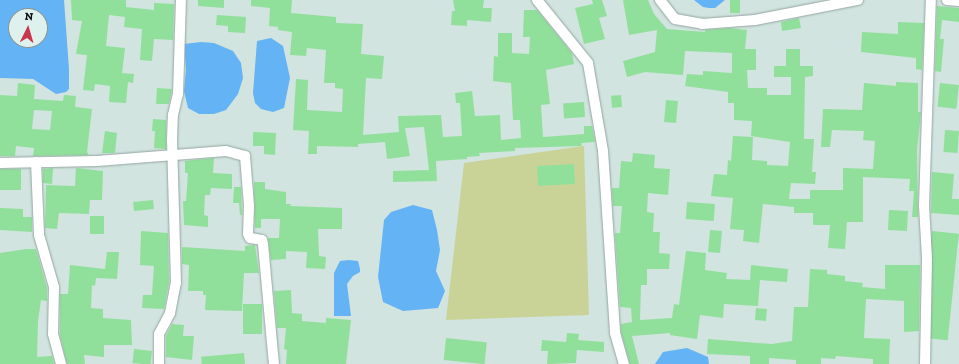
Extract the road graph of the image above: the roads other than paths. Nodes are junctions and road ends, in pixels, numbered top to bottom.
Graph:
1 (181, 0) edge
2 (537, 0) edge
3 (660, 0) edge
4 (858, 0) edge
5 (931, 0) edge
6 (947, 0) edge
7 (959, 1) edge
8 (173, 154) junction
9 (36, 162) junction
10 (0, 163) edge
11 (61, 364) edge
12 (159, 364) edge
13 (274, 364) edge
14 (624, 364) edge
15 (925, 364) edge

1 - 8 street
2 - 14 street
3 - 4 street
5 - 15 street
6 - 7 street
8 - 9 street
8 - 12 street
8 - 13 street
9 - 10 street
9 - 11 street

